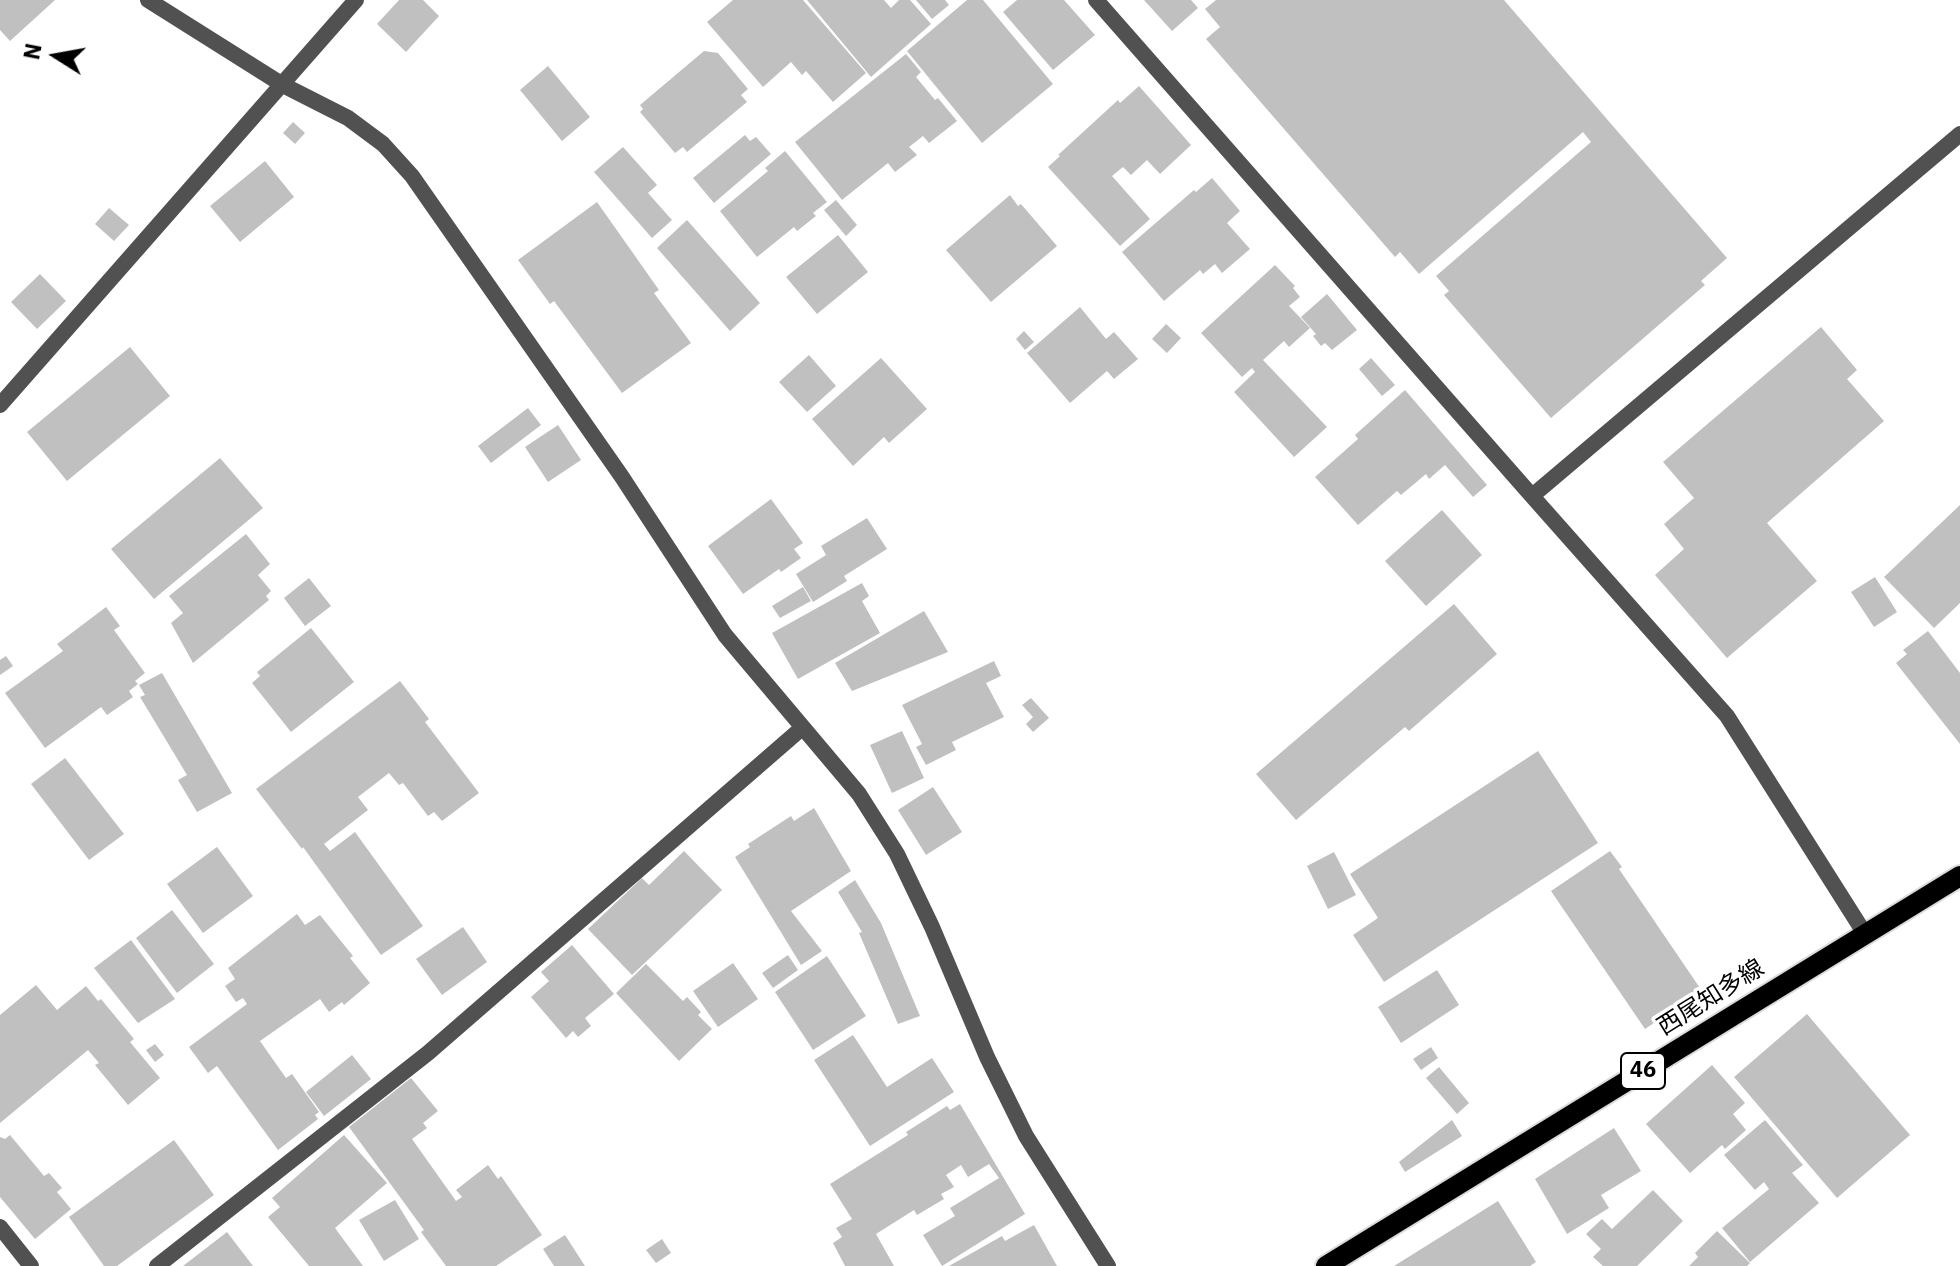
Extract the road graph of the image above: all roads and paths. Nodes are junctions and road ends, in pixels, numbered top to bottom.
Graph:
1 (148, 0) edge
2 (356, 0) edge
3 (1096, 0) edge
4 (283, 85) junction
5 (1960, 134) edge
6 (0, 405) edge
7 (1532, 496) junction
8 (802, 728) junction
9 (1960, 876) edge
10 (1865, 934) junction
11 (0, 1227) edge
12 (31, 1266) edge
13 (157, 1266) edge
14 (1108, 1266) edge
15 (1326, 1266) edge

1 - 4 street
2 - 4 street
3 - 7 street
4 - 6 street
4 - 8 street
5 - 7 street
7 - 10 street
8 - 13 street
8 - 14 street
9 - 10 main road, 西尾知多線 / 46
10 - 15 main road, 西尾知多線 / 46
11 - 12 street

